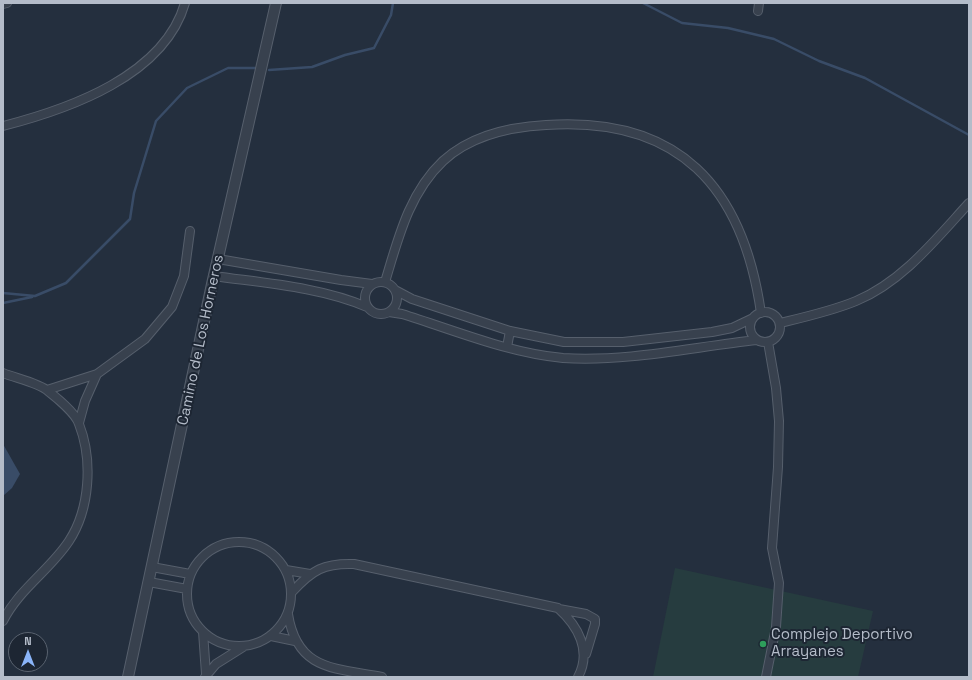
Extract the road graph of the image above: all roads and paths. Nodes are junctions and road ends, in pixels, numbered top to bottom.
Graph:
1 (7, 3) edge
2 (185, 3) edge
3 (276, 3) edge
4 (3, 4) edge
5 (3, 126) edge
6 (969, 203) edge
7 (190, 231) dead end
8 (218, 259) junction
9 (214, 276) junction
10 (385, 282) junction
11 (372, 284) junction
12 (395, 290) junction
13 (367, 306) junction
14 (389, 312) junction
15 (761, 313) junction
16 (753, 318) junction
17 (780, 323) junction
18 (510, 332) junction
19 (757, 340) junction
20 (623, 342) junction
21 (768, 342) junction
22 (507, 347) junction
23 (624, 357) junction
24 (3, 374) edge
25 (97, 374) junction
26 (47, 390) junction
27 (79, 423) junction
28 (152, 567) junction
29 (286, 570) junction
30 (190, 574) junction
31 (310, 574) junction
32 (149, 582) junction
33 (187, 590) junction
34 (292, 592) junction
35 (558, 608) junction
36 (288, 614) junction
37 (3, 621) edge
38 (203, 632) junction
39 (271, 636) junction
40 (295, 641) junction
41 (243, 646) junction
42 (584, 662) junction
43 (206, 676) edge
44 (579, 676) edge
45 (128, 677) edge
46 (382, 677) edge
47 (766, 677) edge

1 - 4 street
2 - 5 street
3 - 8 street, Camino de Los Horneros
6 - 17 street
7 - 25 street
8 - 9 street, Camino de Los Horneros
8 - 11 street
9 - 13 street
9 - 28 street, Camino de Los Horneros
10 - 11 street
10 - 12 street
10 - 15 street
11 - 13 street
12 - 14 street
12 - 18 street
13 - 14 street
14 - 22 street
15 - 16 street
15 - 17 street
16 - 19 street
16 - 20 street
17 - 21 street
18 - 20 street
18 - 22 street
19 - 21 street
19 - 23 street
20 - 23 street
21 - 47 street
22 - 23 street
24 - 26 street
25 - 26 street
25 - 27 street
26 - 27 street
27 - 37 street
28 - 30 street
28 - 32 street, Camino de Los Horneros
29 - 30 street
29 - 31 street
29 - 34 street
30 - 33 street
31 - 34 street
31 - 35 street
32 - 33 street
32 - 45 street, Camino de Los Horneros
33 - 38 street
34 - 36 street
35 - 42 street
35 - 42 street
36 - 39 street
36 - 40 street
38 - 41 street
38 - 43 street
39 - 40 street
39 - 41 street
40 - 46 street
41 - 43 street
42 - 44 street

